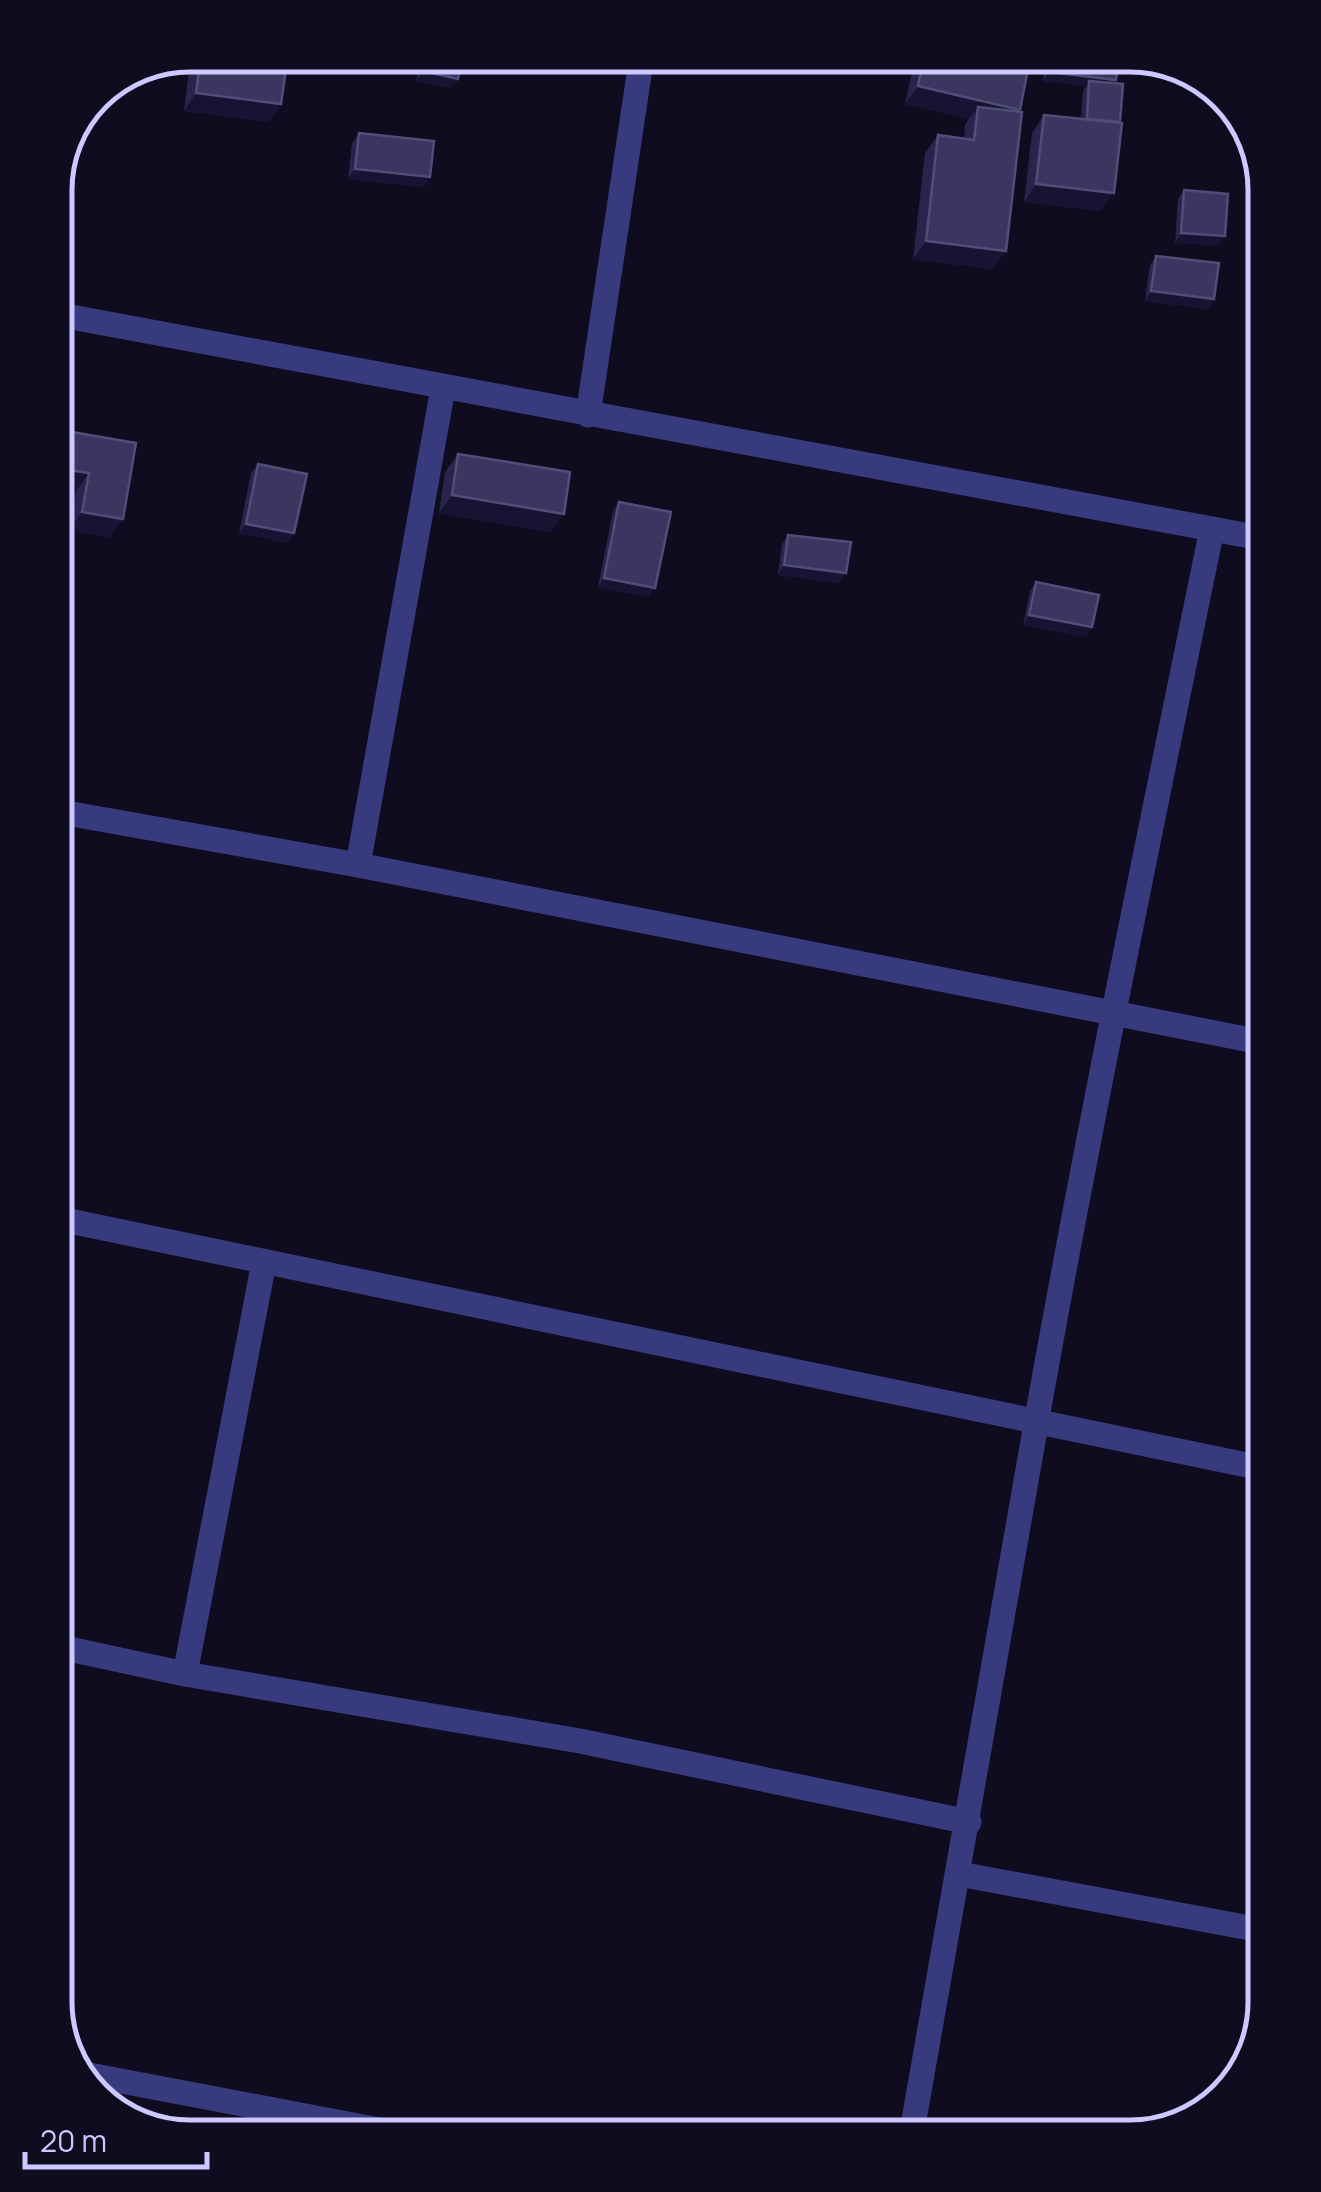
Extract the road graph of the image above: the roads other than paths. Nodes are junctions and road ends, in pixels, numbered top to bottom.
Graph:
1 (639, 72) edge
2 (73, 317) edge
3 (443, 388) junction
4 (588, 415) junction
5 (1212, 529) junction
6 (1248, 536) edge
7 (73, 815) edge
8 (358, 865) junction
9 (1112, 1015) junction
10 (1248, 1041) edge
11 (72, 1222) edge
12 (264, 1262) junction
13 (1036, 1423) junction
14 (1248, 1464) edge
15 (72, 1650) edge
16 (185, 1674) junction
17 (969, 1822) junction
18 (958, 1874) junction
19 (1248, 1928) edge
20 (114, 2090) edge
21 (300, 2119) edge
22 (914, 2120) edge

1 - 4 street
2 - 3 street
3 - 4 street
3 - 8 street
4 - 5 street
5 - 6 street
5 - 9 street
7 - 8 street
8 - 9 street
9 - 10 street
9 - 13 street
11 - 12 street
12 - 13 street
12 - 16 street
13 - 14 street
13 - 17 street
15 - 16 street
16 - 17 street
17 - 18 street
18 - 19 street
18 - 22 street
20 - 21 street

